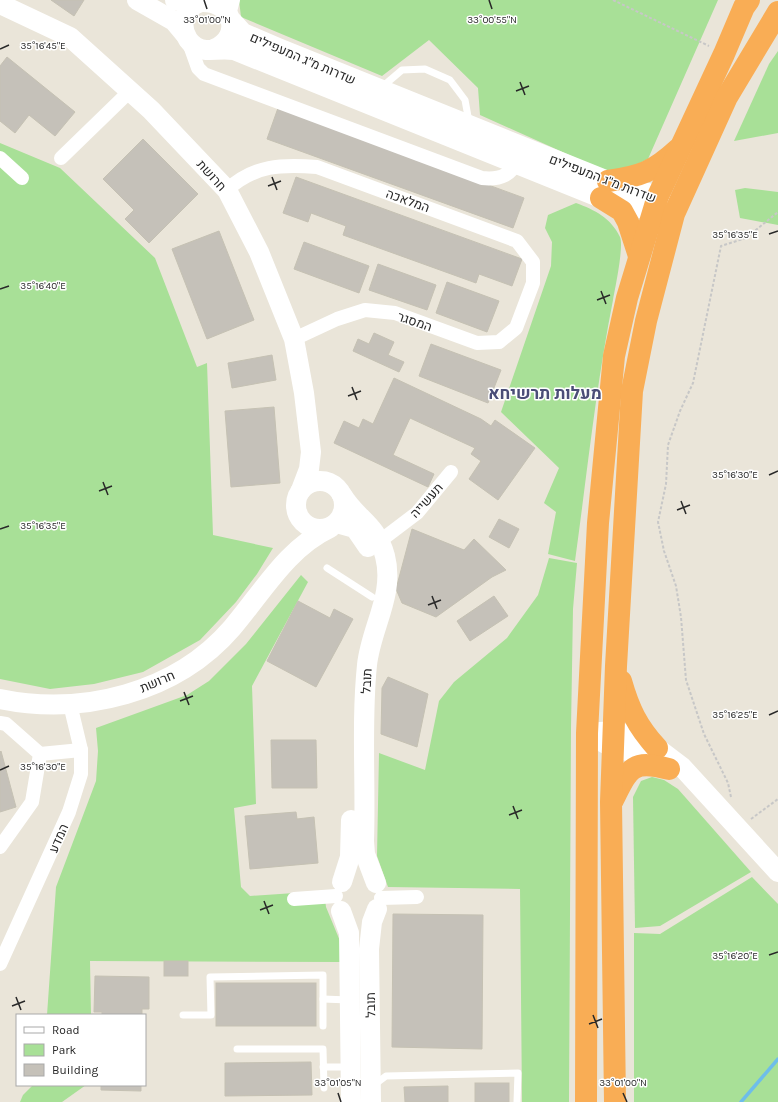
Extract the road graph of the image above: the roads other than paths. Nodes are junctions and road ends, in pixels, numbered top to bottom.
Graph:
1 (137, 0) edge
2 (175, 0) edge
3 (749, 0) edge
4 (204, 2) edge
5 (0, 4) edge
6 (231, 12) edge
7 (778, 12) edge
8 (186, 36) junction
9 (214, 49) junction
10 (379, 89) junction
11 (130, 91) junction
12 (470, 126) junction
13 (682, 146) junction
14 (520, 156) junction
15 (0, 158) edge
16 (61, 158) dead end
17 (22, 178) dead end
18 (227, 190) junction
19 (605, 190) junction
20 (662, 207) junction
21 (639, 256) junction
22 (522, 311) joint
23 (294, 339) junction
24 (311, 452) junction
25 (451, 472) dead end
26 (337, 489) junction
27 (301, 490) junction
28 (296, 510) junction
29 (334, 525) junction
30 (380, 541) junction
31 (327, 568) dead end
32 (274, 575) junction
33 (372, 597) junction
34 (616, 666) junction
35 (0, 699) edge
36 (70, 704) junction
37 (0, 723) edge
38 (587, 733) junction
39 (613, 739) junction
40 (657, 748) junction
41 (81, 750) junction
42 (40, 754) junction
43 (669, 769) junction
44 (709, 797) junction
45 (611, 802) junction
46 (0, 847) edge
47 (778, 872) edge
48 (340, 896) junction
49 (378, 897) junction
50 (417, 897) dead end
51 (294, 899) dead end
52 (0, 964) edge
53 (323, 999) junction
54 (350, 1000) junction
55 (183, 1014) dead end
56 (323, 1026) dead end
57 (237, 1049) dead end
58 (350, 1066) junction
59 (323, 1067) junction
60 (374, 1083) edge
61 (324, 1088) dead end
62 (351, 1102) edge
63 (517, 1102) edge
64 (586, 1102) edge
65 (615, 1102) edge

1 - 8 street
2 - 4 street
3 - 13 highway
4 - 6 street
4 - 8 street
5 - 11 street, חרושת
6 - 9 street
6 - 10 street, שדרות מ"ג המעפילים
7 - 20 highway
8 - 9 street
8 - 14 street
9 - 14 street, שדרות מ"ג המעפילים
10 - 12 street, שדרות מ"ג המעפילים
10 - 12 lane
11 - 16 street
11 - 18 street, חרושת
12 - 14 street, שדרות מ"ג המעפילים
13 - 19 highway
13 - 20 highway
14 - 19 street, שדרות מ"ג המעפילים
15 - 17 street
18 - 22 street, המלאכה
18 - 23 street, חרושת
19 - 20 street, שדרות מ"ג המעפילים
19 - 21 highway
20 - 21 highway
20 - 34 highway
21 - 38 highway
22 - 23 street, המסגר
23 - 24 street, חרושת
24 - 26 street, חרושת
24 - 27 street, חרושת
25 - 30 street, תעשייה
26 - 27 street
26 - 29 street
26 - 30 street, תובל
27 - 28 street
28 - 29 street
28 - 32 street, חרושת
29 - 32 street, חרושת
29 - 33 street, תובל
30 - 49 street, תובל
31 - 33 lane
32 - 36 street, חרושת
33 - 48 street, תובל
34 - 39 highway
34 - 40 highway
35 - 36 street, חרושת
36 - 41 street, המדע
37 - 42 street
38 - 39 street
38 - 64 highway
39 - 40 street
39 - 43 street
39 - 45 highway
40 - 44 street
41 - 42 street
41 - 52 street, המדע
42 - 46 street
43 - 44 street
43 - 45 highway
44 - 47 street
45 - 65 highway
48 - 49 street
48 - 49 street
48 - 51 street
48 - 54 street, תובל
49 - 50 street
49 - 60 street, תובל
53 - 54 lane
53 - 55 lane
53 - 56 lane
54 - 58 street, תובל
57 - 59 lane
58 - 59 lane
58 - 62 street, תובל
59 - 61 lane
60 - 63 lane

